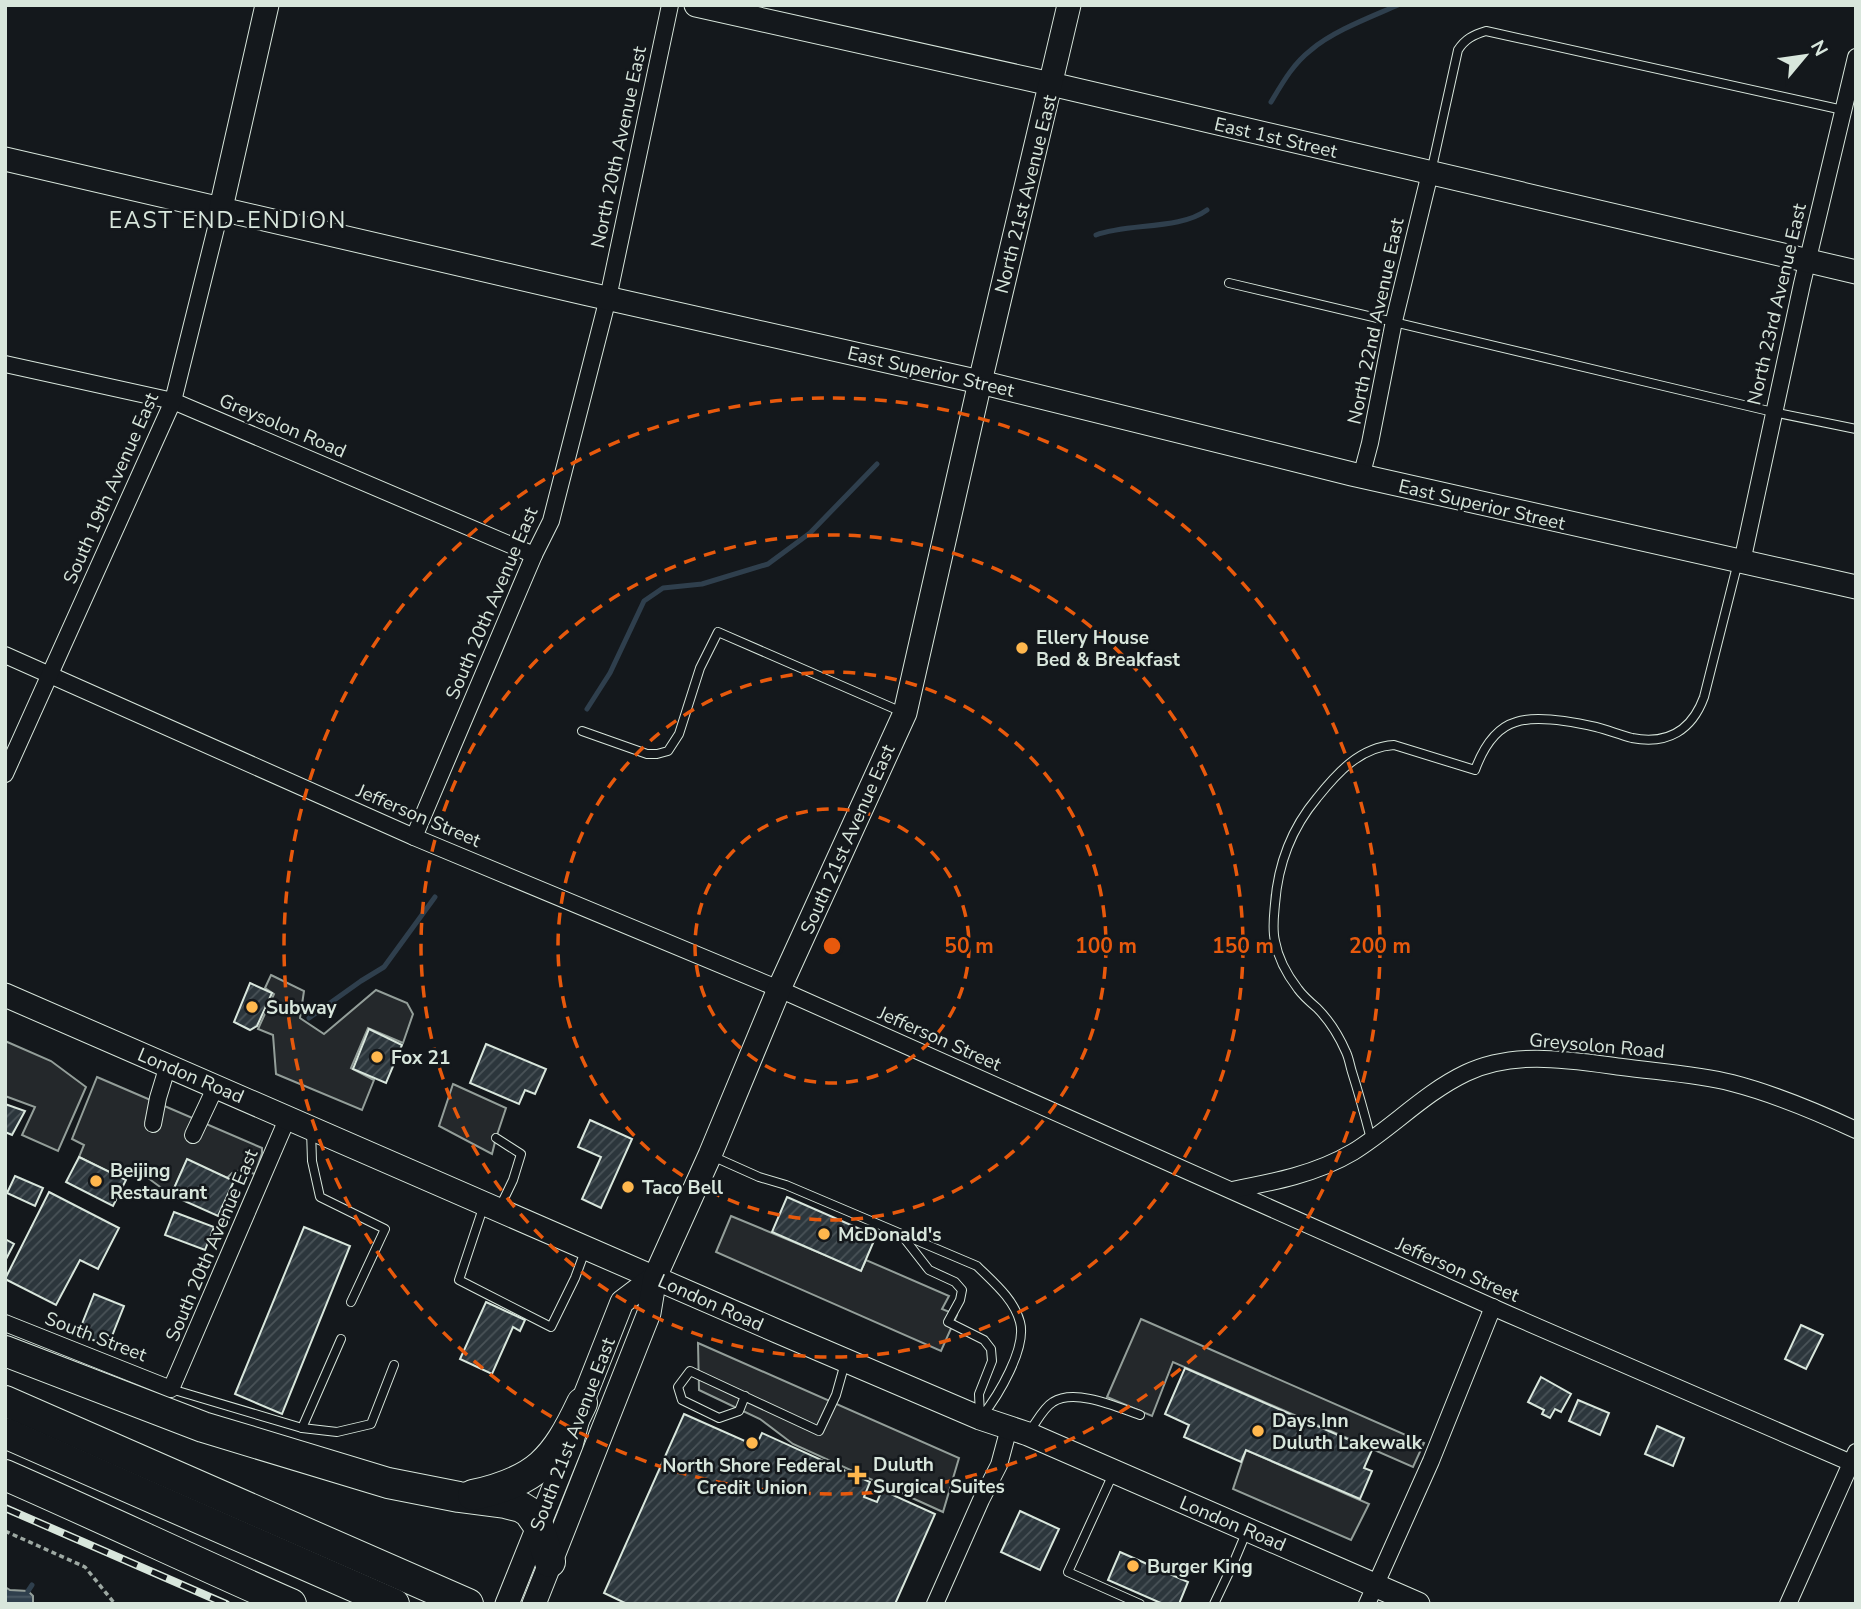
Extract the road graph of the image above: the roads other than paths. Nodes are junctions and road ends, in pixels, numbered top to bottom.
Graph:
1 (267, 5) edge
2 (670, 5) edge
3 (696, 5) edge
4 (1069, 5) edge
5 (1856, 57) edge
6 (1051, 84) junction
7 (1843, 110) junction
8 (5, 159) edge
9 (1430, 173) junction
10 (221, 208) junction
11 (1807, 261) junction
12 (1856, 272) edge
13 (1229, 283) dead end
14 (608, 298) junction
15 (1394, 321) junction
16 (5, 364) edge
17 (979, 382) junction
18 (173, 401) junction
19 (1773, 412) junction
20 (1856, 429) edge
21 (1361, 477) junction
22 (534, 555) junction
23 (1740, 562) junction
24 (1856, 587) edge
25 (5, 655) edge
26 (49, 675) junction
27 (905, 713) junction
28 (582, 730) dead end
29 (5, 774) edge
30 (414, 837) junction
31 (779, 989) junction
32 (5, 995) edge
33 (168, 1065) junction
34 (216, 1086) junction
35 (288, 1117) junction
36 (153, 1124) dead end
37 (311, 1127) junction
38 (1856, 1129) edge
39 (193, 1135) dead end
40 (496, 1138) dead end
41 (1371, 1139) junction
42 (710, 1155) junction
43 (1233, 1190) junction
44 (492, 1207) junction
45 (902, 1235) junction
46 (586, 1248) junction
47 (655, 1277) junction
48 (351, 1302) dead end
49 (1493, 1307) junction
50 (5, 1323) edge
51 (341, 1339) dead end
52 (5, 1351) edge
53 (845, 1360) junction
54 (394, 1365) dead end
55 (171, 1389) junction
56 (745, 1396) junction
57 (5, 1401) edge
58 (582, 1403) junction
59 (1140, 1415) dead end
60 (980, 1418) junction
61 (302, 1428) junction
62 (1019, 1431) junction
63 (5, 1433) edge
64 (1854, 1460) edge
65 (1114, 1471) junction
66 (5, 1475) edge
67 (459, 1497) junction
68 (538, 1525) junction
69 (1247, 1529) junction
70 (550, 1562) junction
71 (1371, 1594) edge
72 (507, 1603) edge
73 (291, 1604) edge
74 (394, 1604) edge
75 (468, 1604) edge
76 (534, 1604) edge
77 (935, 1604) edge
78 (1140, 1604) edge
79 (1214, 1604) edge
80 (1418, 1604) edge
81 (1788, 1604) edge

1 - 10 main road
2 - 14 street, North 20th Avenue East
3 - 6 main road, East 1st Street
4 - 6 main road, North 21st Avenue East
5 - 7 street, North 23rd Avenue East
6 - 9 main road, East 1st Street
6 - 17 main road, North 21st Avenue East
7 - 9 lane
7 - 11 street, North 23rd Avenue East
8 - 10 main road, East Superior Street
9 - 11 main road, East 1st Street
9 - 15 street, North 22nd Avenue East
10 - 14 main road, East Superior Street
10 - 18 street, South 19th Avenue East
11 - 12 main road, East 1st Street
11 - 19 street, North 23rd Avenue East
13 - 15 lane
14 - 17 main road, East Superior Street
14 - 22 street, South 20th Avenue East
15 - 19 lane
15 - 21 street, North 22nd Avenue East
16 - 18 street, Greysolon Road
17 - 21 main road, East Superior Street
17 - 27 main road, South 21st Avenue East
18 - 22 street, Greysolon Road
18 - 26 street, South 19th Avenue East
19 - 20 lane
19 - 23 street, North 23rd Avenue East
21 - 23 main road, East Superior Street
22 - 30 street, South 20th Avenue East
23 - 24 main road, East Superior Street
23 - 41 lane
25 - 26 street, Jefferson Street
26 - 29 street, South 19th Avenue East
26 - 30 street, Jefferson Street
27 - 28 lane
27 - 31 main road, South 21st Avenue East
30 - 31 street, Jefferson Street
31 - 42 main road, South 21st Avenue East
31 - 43 street, Jefferson Street
32 - 33 main road, London Road
33 - 34 main road, London Road
33 - 36 street
34 - 35 main road, London Road
34 - 39 street
35 - 37 main road, London Road
35 - 55 street, South 20th Avenue East
37 - 44 main road, London Road
37 - 48 lane
38 - 41 street, Greysolon Road
40 - 44 lane
41 - 43 street, Greysolon Road
42 - 45 lane
42 - 47 main road, South 21st Avenue East
43 - 49 street, Jefferson Street
44 - 46 main road, London Road
44 - 46 lane
45 - 60 lane
45 - 60 lane
46 - 47 main road, London Road
47 - 53 main road, London Road
47 - 58 main road, South 21st Avenue East
47 - 70 main road, South 21st Avenue East
49 - 64 street, Jefferson Street
49 - 71 street
50 - 55 street, South Street
51 - 61 lane
52 - 67 highway
53 - 56 lane
53 - 60 main road, London Road
54 - 61 lane
55 - 61 lane
56 - 56 lane
57 - 75 highway
58 - 67 highway
58 - 68 main road, South 21st Avenue East
59 - 62 lane
60 - 62 main road, London Road
62 - 65 main road, London Road
62 - 77 street
63 - 74 highway
64 - 81 street
65 - 69 main road, London Road
65 - 78 lane
66 - 73 highway
67 - 68 highway
68 - 70 highway
68 - 72 main road, South 21st Avenue East
69 - 71 main road, London Road
69 - 79 lane
70 - 76 main road, South 21st Avenue East
71 - 80 main road, London Road

